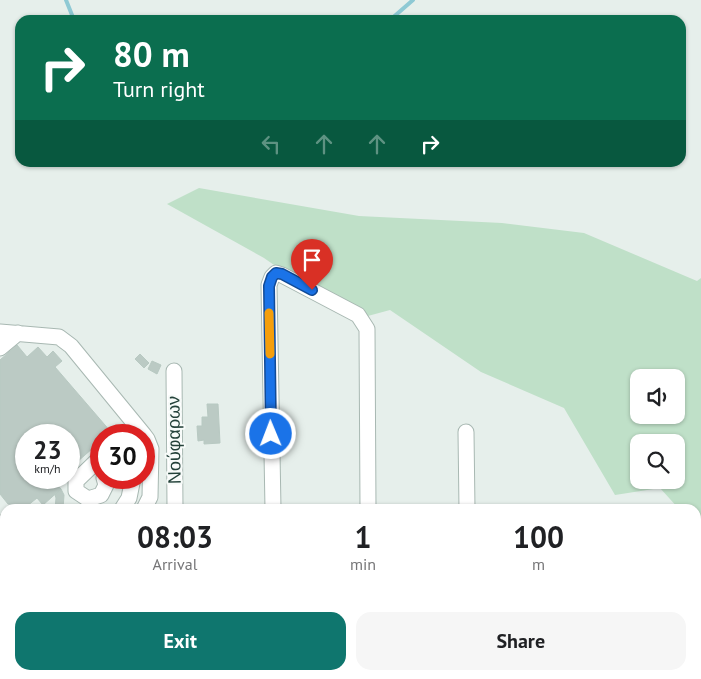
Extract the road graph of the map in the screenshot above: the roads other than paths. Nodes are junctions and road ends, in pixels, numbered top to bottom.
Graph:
1 (0, 332) edge
2 (18, 334) junction
3 (0, 348) edge
4 (174, 371) dead end
5 (135, 424) edge
6 (466, 432) dead end
7 (90, 470) edge
8 (104, 489) edge
9 (131, 489) edge
10 (150, 489) edge
11 (125, 504) edge
12 (146, 504) edge
13 (175, 504) edge
14 (273, 504) edge
15 (368, 504) edge
16 (467, 504) edge
17 (0, 647) edge
18 (0, 657) edge

1 - 2 street
2 - 3 street
2 - 5 street
4 - 13 street, Νούφαρων
6 - 16 street
7 - 8 street
9 - 11 street
10 - 12 street
14 - 15 street
17 - 18 street

